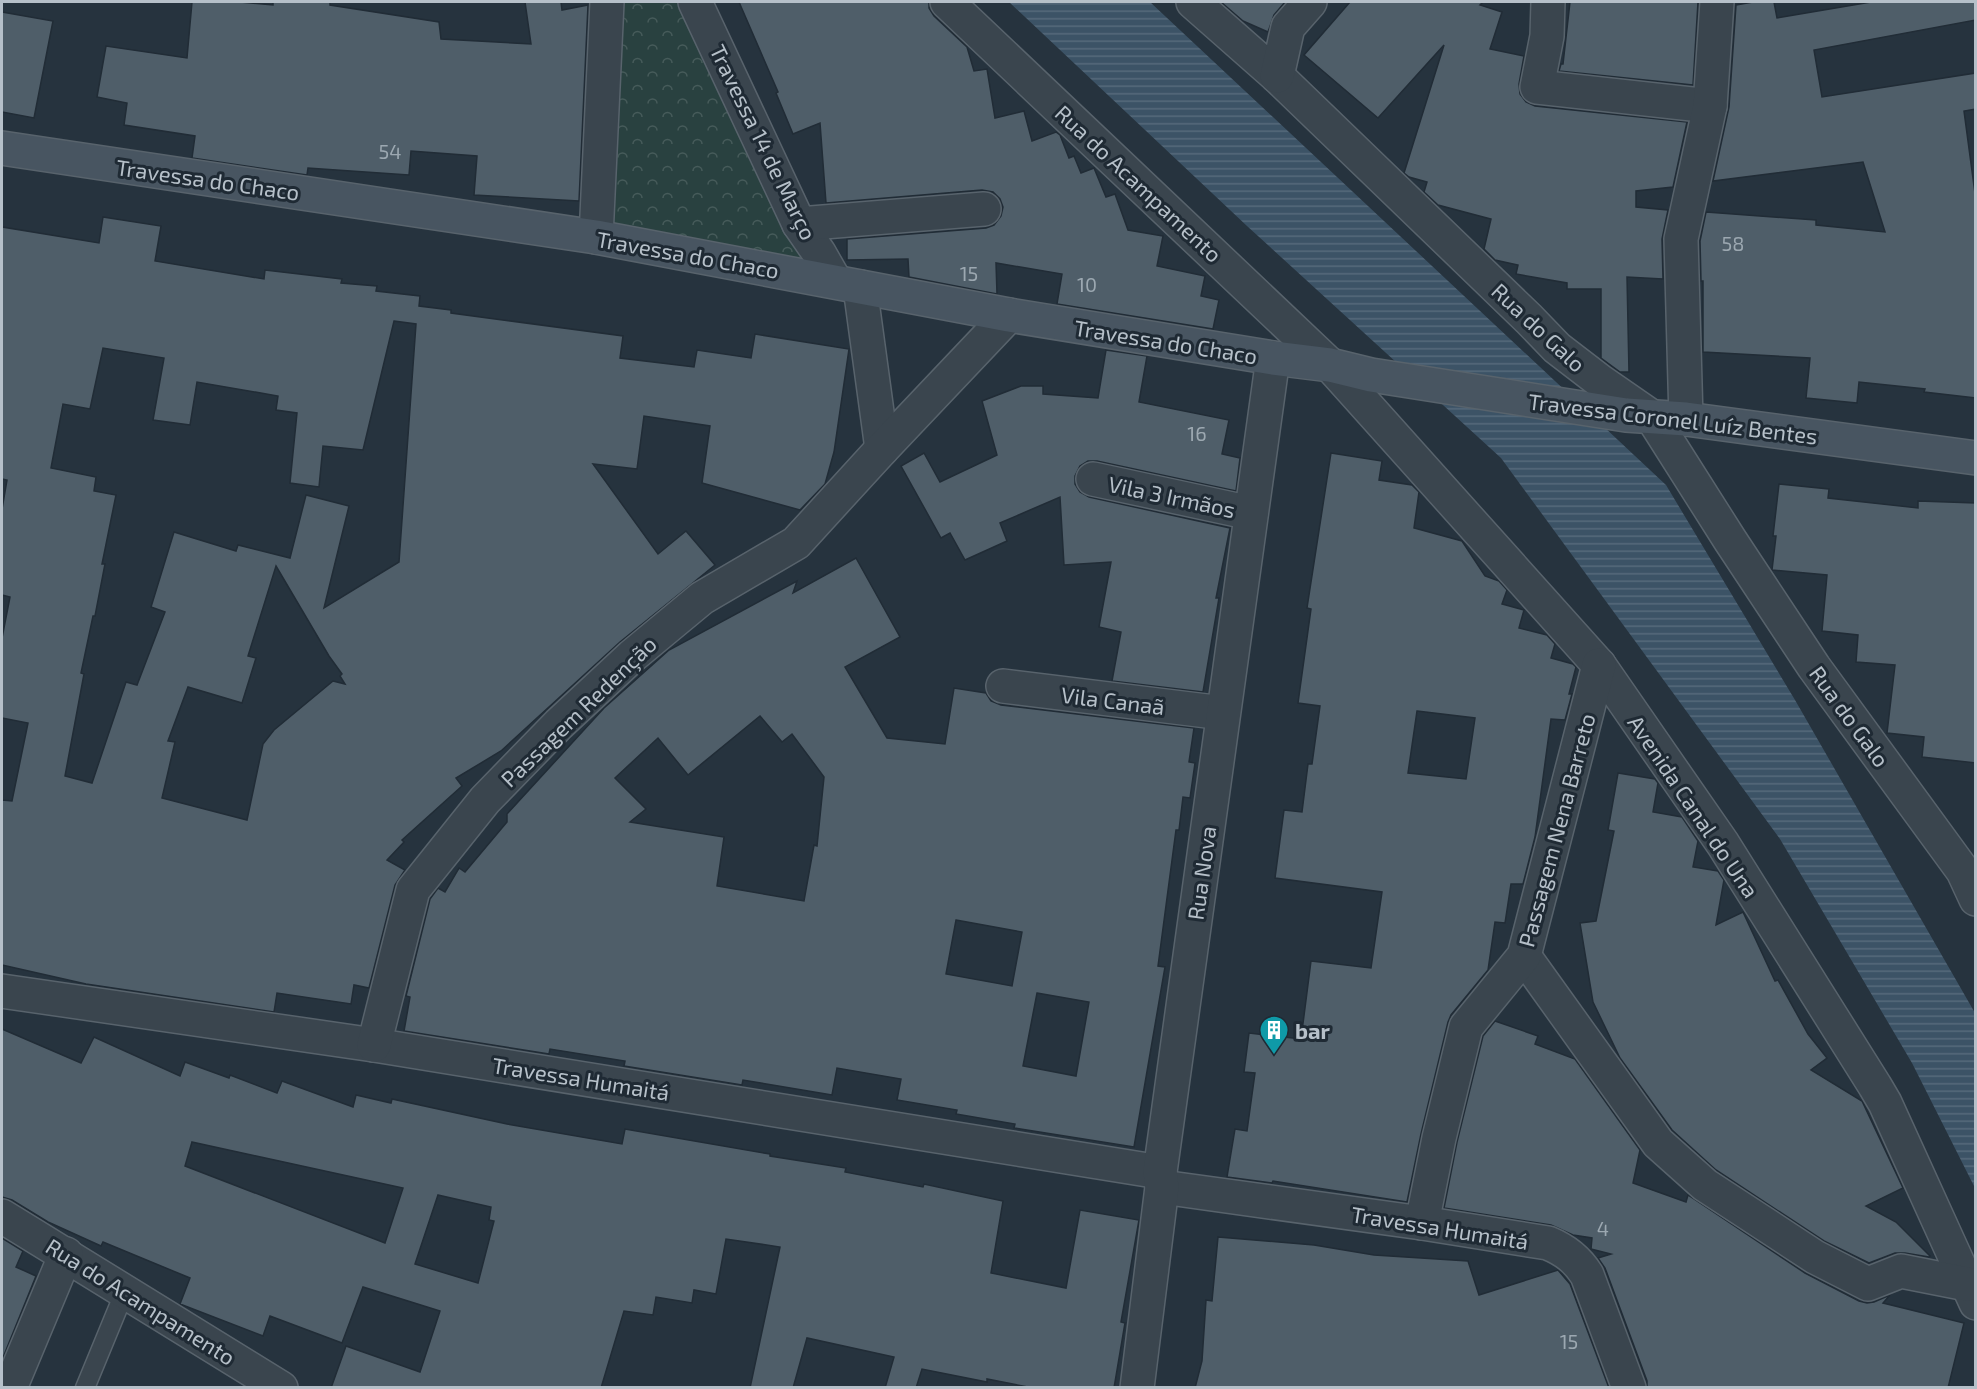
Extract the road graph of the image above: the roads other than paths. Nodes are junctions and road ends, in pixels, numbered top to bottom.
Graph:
1 (607, 2) edge
2 (695, 2) edge
3 (947, 2) edge
4 (1192, 2) edge
5 (1310, 2) edge
6 (1548, 2) edge
7 (1717, 2) edge
8 (1277, 76) junction
9 (1710, 106) junction
10 (2, 148) edge
11 (984, 209) dead end
12 (799, 224) junction
13 (596, 237) junction
14 (847, 284) junction
15 (1009, 315) junction
16 (1273, 358) junction
17 (1330, 365) junction
18 (1371, 375) joint
19 (1639, 416) junction
20 (1686, 419) junction
21 (882, 449) junction
22 (1976, 458) edge
23 (1093, 479) dead end
24 (1251, 513) junction
25 (1599, 665) junction
26 (1003, 686) dead end
27 (1223, 713) junction
28 (1972, 881) edge
29 (1524, 956) junction
30 (2, 991) edge
31 (374, 1045) junction
32 (1161, 1179) junction
33 (2, 1216) edge
34 (1422, 1223) junction
35 (66, 1254) junction
36 (125, 1292) junction
37 (1971, 1294) edge
38 (10, 1388) edge
39 (85, 1388) edge
40 (281, 1388) edge
41 (1137, 1388) edge
42 (1629, 1388) edge

1 - 13 street
2 - 12 street, Travessa 14 de Março
3 - 17 street, Rua do Acampamento
4 - 8 street, Rua do Galo
5 - 8 street
6 - 9 street
7 - 9 street
8 - 19 street, Rua do Galo
9 - 20 street
10 - 13 street, Travessa do Chaco
11 - 12 street
12 - 14 street, Travessa 14 de Março
13 - 14 street, Travessa do Chaco
14 - 15 street, Travessa do Chaco
14 - 21 street
15 - 16 street, Travessa do Chaco
15 - 21 street, Passagem Redenção
16 - 17 street, Travessa do Chaco
16 - 24 street, Rua Nova
17 - 18 street, Travessa do Chaco
17 - 25 street, Avenida Canal do Una
18 - 19 street, Travessa Coronel Luíz Bentes
19 - 20 street, Travessa Coronel Luíz Bentes
19 - 28 street, Rua do Galo
20 - 22 street, Travessa Coronel Luíz Bentes
21 - 31 street, Passagem Redenção
23 - 24 street, Vila 3 Irmãos
24 - 27 street, Rua Nova
25 - 29 street, Passagem Nena Barreto
25 - 37 street, Avenida Canal do Una
26 - 27 street, Vila Canaã
27 - 32 street, Rua Nova
29 - 34 street, Passagem Nena Barreto
29 - 37 street
30 - 31 street, Travessa Humaitá
31 - 32 street, Travessa Humaitá
32 - 34 street, Travessa Humaitá
32 - 41 street, Rua Nova
33 - 35 street, Rua do Acampamento
34 - 42 street, Travessa Humaitá
35 - 36 street, Rua do Acampamento
35 - 38 street
36 - 39 lane
36 - 40 street, Rua do Acampamento

